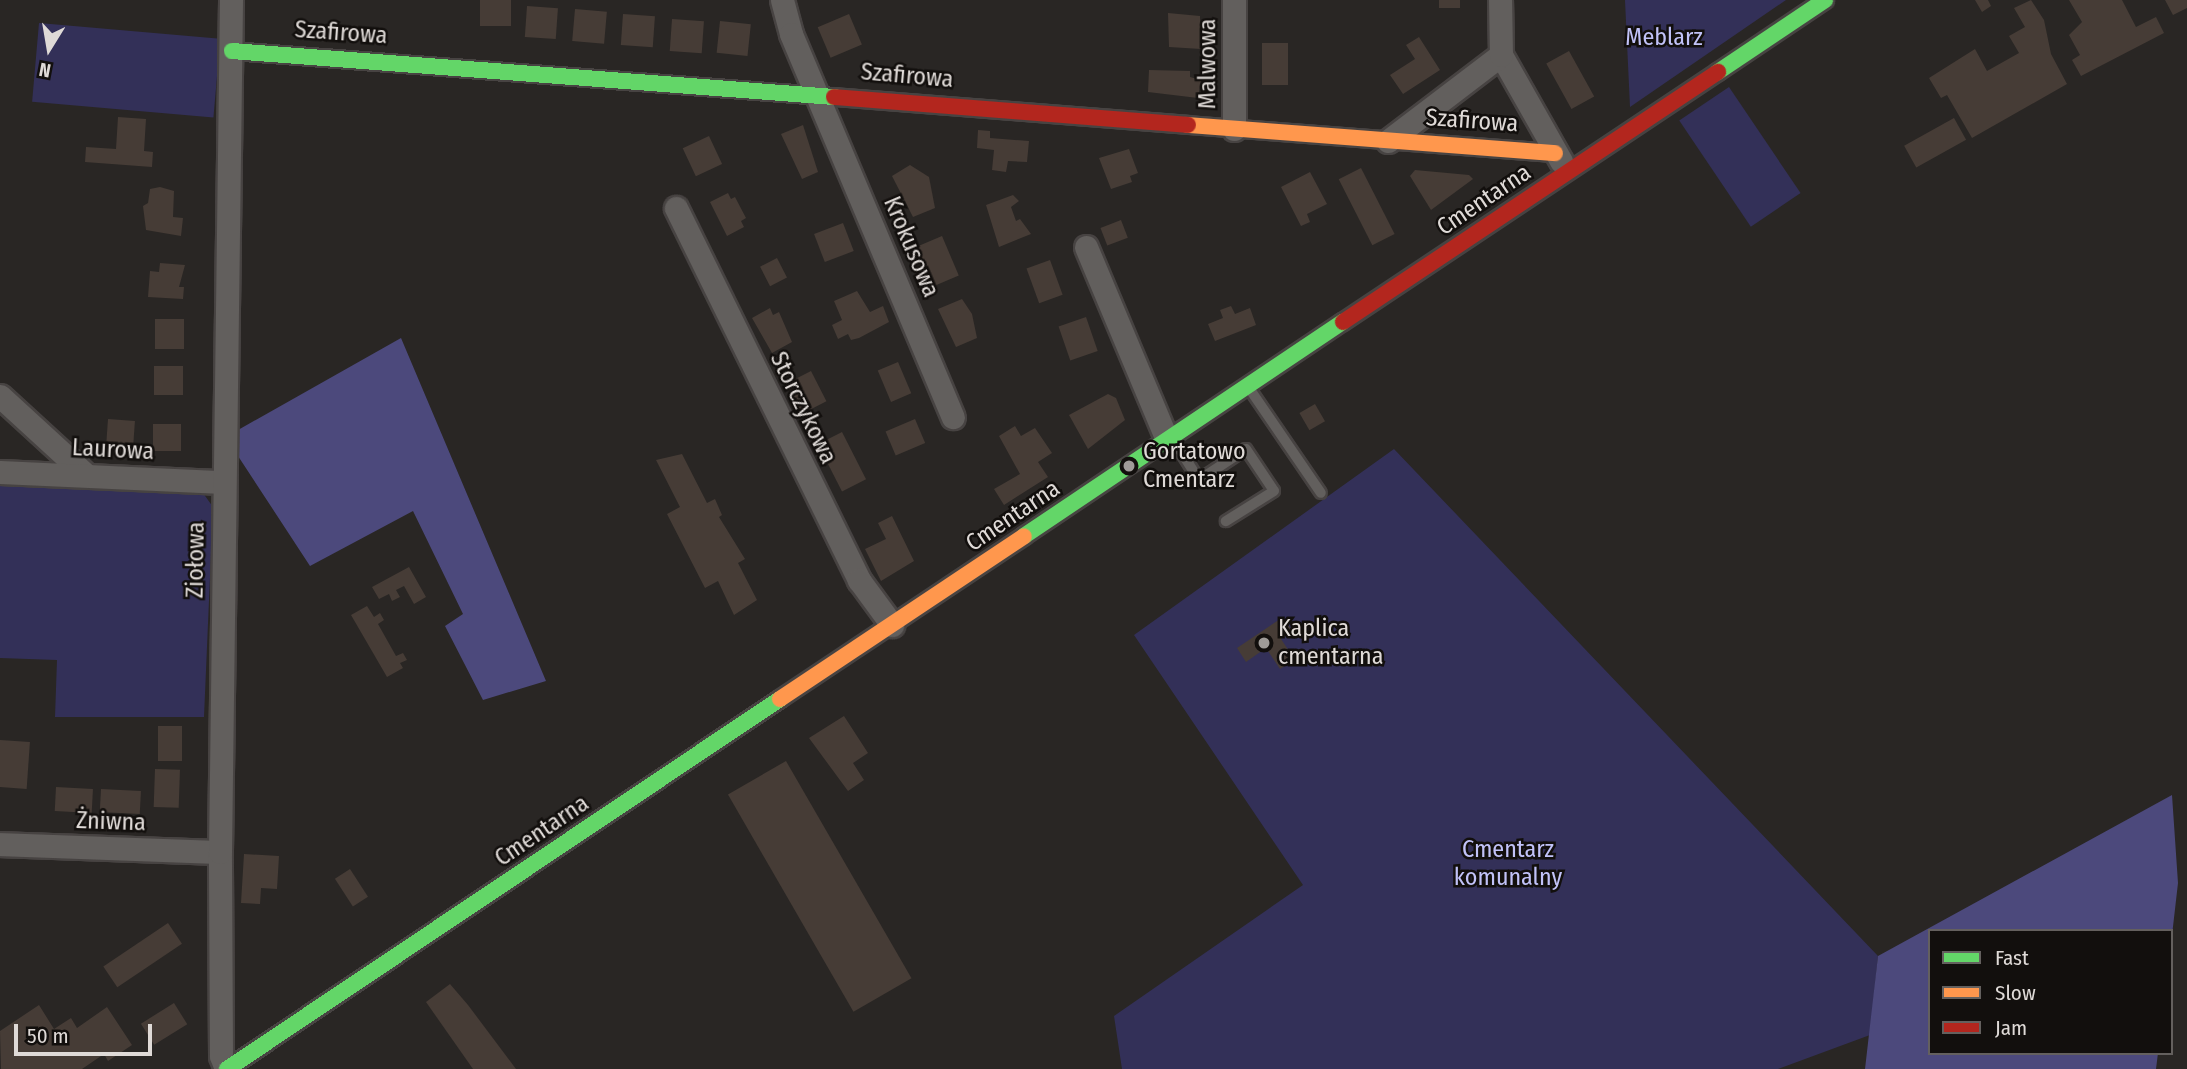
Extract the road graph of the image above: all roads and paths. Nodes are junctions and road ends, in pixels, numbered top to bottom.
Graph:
1 (231, 0) edge
2 (782, 0) edge
3 (1234, 0) edge
4 (1500, 0) edge
5 (1825, 0) edge
6 (232, 51) junction
7 (1501, 55) junction
8 (820, 96) junction
9 (1234, 129) junction
10 (1388, 141) junction
11 (1562, 162) junction
12 (676, 208) dead end
13 (1086, 247) dead end
14 (1248, 386) junction
15 (0, 396) edge
16 (953, 417) dead end
17 (1169, 439) junction
18 (0, 472) edge
19 (85, 474) junction
20 (223, 482) junction
21 (1321, 493) dead end
22 (1226, 521) dead end
23 (892, 625) junction
24 (0, 844) edge
25 (220, 852) junction
26 (227, 1069) edge

1 - 6 street, Ziołowa
2 - 8 street, Krokusowa
3 - 9 street, Malwowa
4 - 7 street
5 - 11 street, Cmentarna
6 - 8 street, Szafirowa
6 - 20 street, Ziołowa
7 - 10 street
7 - 11 street
8 - 9 street, Szafirowa
8 - 16 street, Krokusowa
9 - 10 street, Szafirowa
10 - 11 street, Szafirowa
11 - 14 street, Cmentarna
12 - 23 street, Storczykowa
13 - 17 street
14 - 17 street, Cmentarna
14 - 21 lane
15 - 19 street
17 - 22 lane
17 - 23 street, Cmentarna
18 - 19 street, Laurowa
19 - 20 street, Laurowa
20 - 25 street, Ziołowa
23 - 26 street, Cmentarna
24 - 25 street, Żniwna
25 - 26 street, Ziołowa

